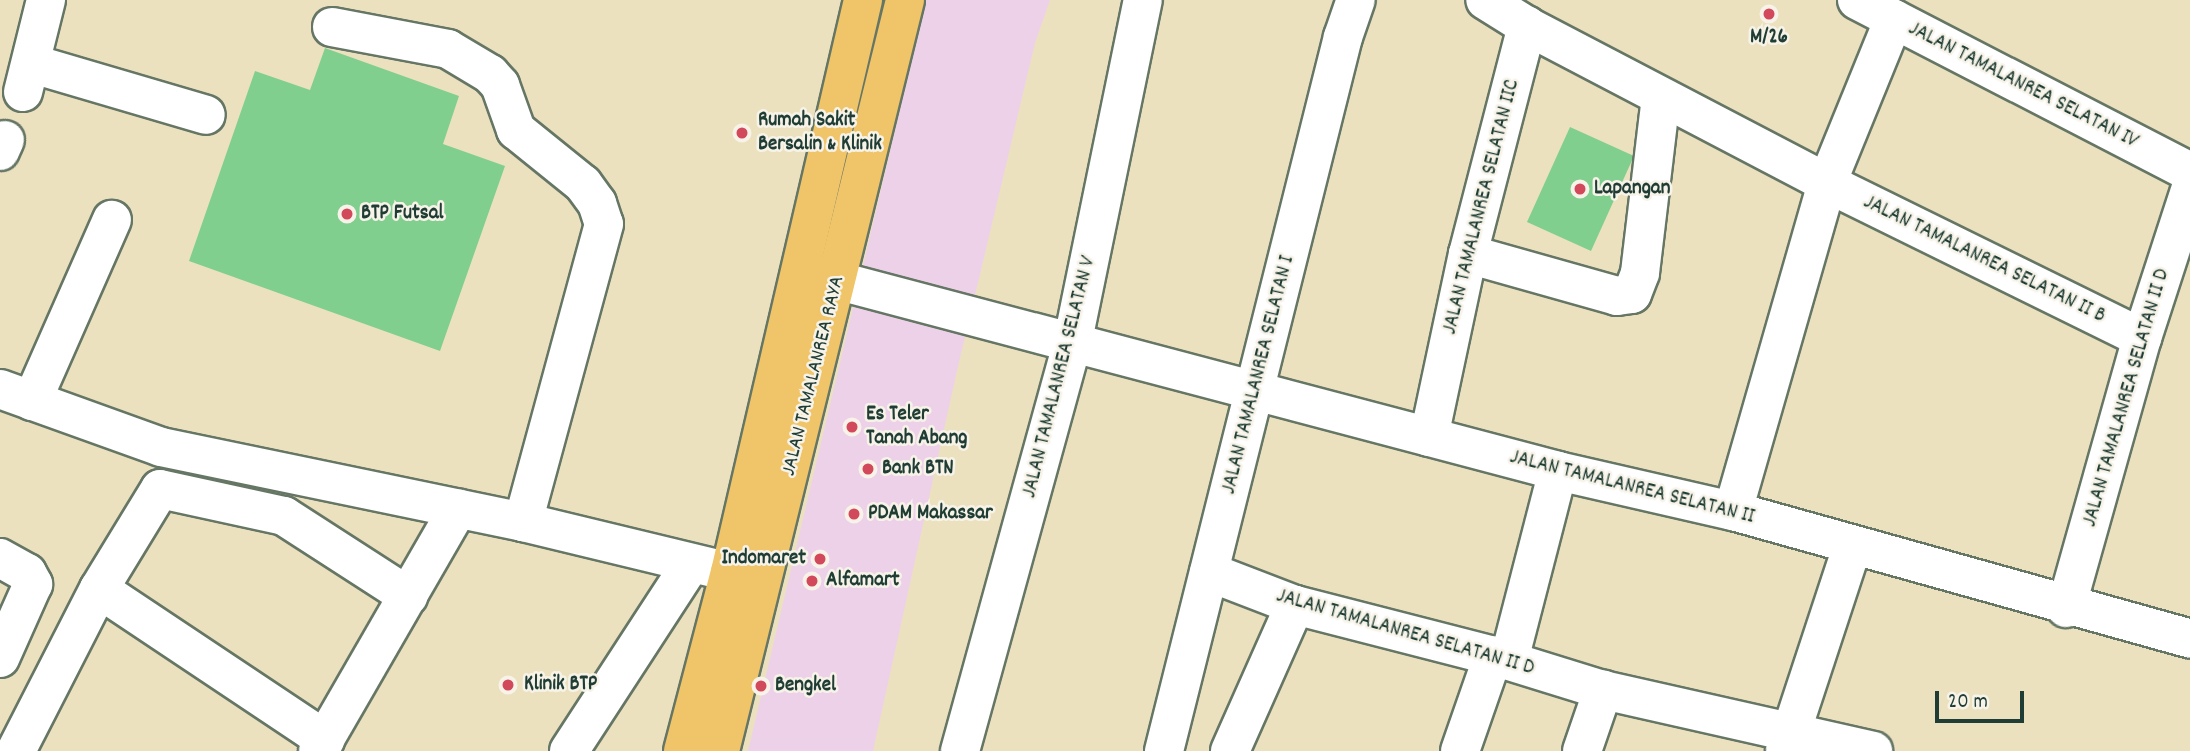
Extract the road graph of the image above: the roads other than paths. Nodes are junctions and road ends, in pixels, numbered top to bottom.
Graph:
1 (46, 0) edge
2 (863, 0) edge
3 (905, 0) edge
4 (1143, 0) edge
5 (1356, 0) edge
6 (1485, 0) edge
7 (1857, 0) edge
8 (1894, 19) junction
9 (1527, 26) junction
10 (332, 27) dead end
11 (1661, 97) junction
12 (206, 116) dead end
13 (2190, 172) edge
14 (1827, 183) junction
15 (2190, 190) edge
16 (112, 220) dead end
17 (1468, 254) junction
18 (819, 276) junction
19 (2142, 338) junction
20 (1072, 345) junction
21 (1255, 391) junction
22 (16, 395) edge
23 (1429, 437) junction
24 (1558, 471) junction
25 (458, 509) junction
26 (1733, 511) junction
27 (523, 522) junction
28 (1852, 547) junction
29 (0, 558) edge
30 (691, 564) junction
31 (730, 572) junction
32 (1209, 572) junction
33 (99, 589) junction
34 (408, 596) junction
35 (1295, 605) junction
36 (2066, 608) junction
37 (2190, 639) edge
38 (0, 658) edge
39 (1501, 658) junction
40 (1603, 690) junction
41 (1788, 743) edge
42 (322, 746) edge
43 (16, 751) edge
44 (569, 751) edge
45 (683, 751) edge
46 (720, 751) edge
47 (960, 751) edge
48 (1164, 751) edge
49 (1230, 751) edge
50 (1460, 751) edge
51 (1582, 751) edge
52 (1873, 751) edge

1 - 12 street
2 - 18 main road, JALAN TAMALANREA RAYA
3 - 18 main road, JALAN TAMALANREA RAYA
4 - 20 street, JALAN TAMALANREA SELATAN V
5 - 21 street, JALAN TAMALANREA SELATAN I
6 - 9 street
7 - 8 street, JALAN TAMALANREA SELATAN IV
8 - 13 street, JALAN TAMALANREA SELATAN IV
8 - 14 street
9 - 11 street, JALAN TAMALANREA SELATAN II B
9 - 17 street, JALAN TAMALANREA SELATAN IIC
10 - 27 street
11 - 14 street, JALAN TAMALANREA SELATAN II B
11 - 17 street
14 - 19 street, JALAN TAMALANREA SELATAN II B
14 - 26 street
15 - 19 street, JALAN TAMALANREA SELATAN II D
16 - 22 street
17 - 23 street, JALAN TAMALANREA SELATAN IIC
18 - 20 street, JALAN TAMALANREA SELATAN II
18 - 31 main road, JALAN TAMALANREA RAYA
18 - 46 main road, JALAN TAMALANREA RAYA
19 - 36 street, JALAN TAMALANREA SELATAN II D
20 - 21 street, JALAN TAMALANREA SELATAN II
20 - 47 street, JALAN TAMALANREA SELATAN V
21 - 23 street, JALAN TAMALANREA SELATAN II
21 - 32 street, JALAN TAMALANREA SELATAN I
22 - 25 street
23 - 24 street, JALAN TAMALANREA SELATAN II
24 - 26 street, JALAN TAMALANREA SELATAN II
24 - 39 street
25 - 27 street
25 - 34 street
26 - 28 street, JALAN TAMALANREA SELATAN II
27 - 30 street
28 - 36 street, JALAN TAMALANREA SELATAN II
28 - 41 street
29 - 38 street
30 - 31 street
30 - 44 street
31 - 45 main road, JALAN TAMALANREA RAYA
32 - 35 street, JALAN TAMALANREA SELATAN II D
32 - 48 street, JALAN TAMALANREA SELATAN I
33 - 34 street
33 - 42 street
33 - 43 street
34 - 42 street
35 - 39 street, JALAN TAMALANREA SELATAN II D
35 - 49 street
36 - 37 street, JALAN TAMALANREA SELATAN II
39 - 40 street, JALAN TAMALANREA SELATAN II D
39 - 50 street
40 - 41 street, JALAN TAMALANREA SELATAN II D
40 - 51 street
41 - 52 street, JALAN TAMALANREA SELATAN II D

